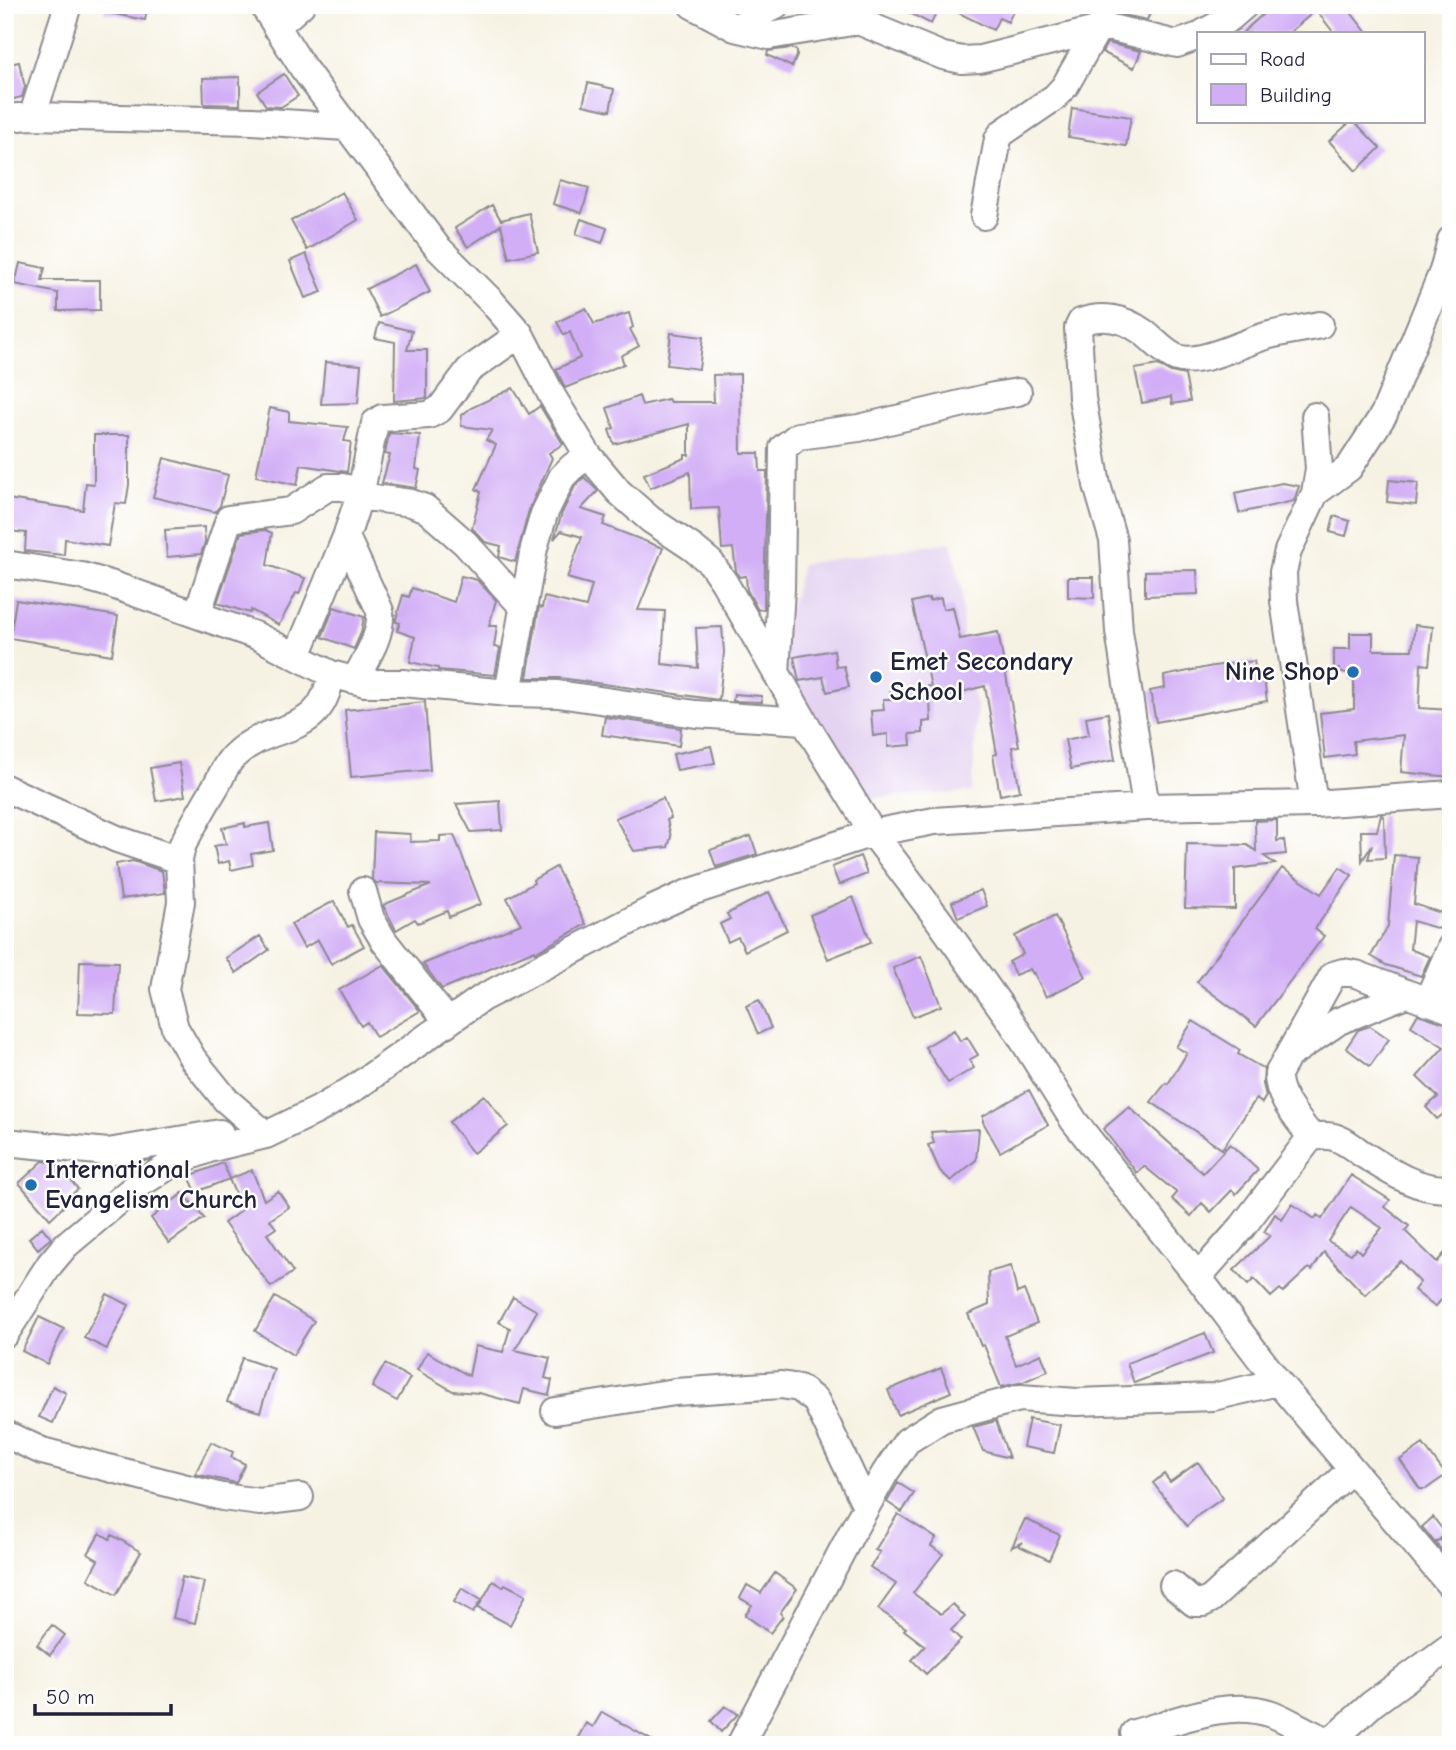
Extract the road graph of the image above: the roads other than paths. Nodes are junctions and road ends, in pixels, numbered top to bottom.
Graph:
1 (68, 5) edge
2 (301, 5) edge
3 (692, 5) edge
4 (776, 5) edge
5 (1245, 5) edge
6 (269, 16) edge
7 (736, 28) junction
8 (1098, 28) junction
9 (1205, 32) edge
10 (1197, 37) edge
11 (18, 117) edge
12 (346, 127) junction
13 (984, 216) dead end
14 (1451, 240) edge
15 (1320, 325) dead end
16 (520, 334) junction
17 (1018, 392) dead end
18 (1315, 416) dead end
19 (588, 455) junction
20 (360, 493) junction
21 (1315, 493) junction
22 (346, 537) junction
23 (5, 564) edge
24 (523, 607) junction
25 (197, 615) junction
26 (297, 656) junction
27 (776, 673) junction
28 (343, 677) junction
29 (508, 693) junction
30 (804, 722) junction
31 (5, 788) edge
32 (1451, 794) edge
33 (1314, 804) junction
34 (1146, 807) junction
35 (873, 833) junction
36 (179, 860) junction
37 (363, 891) dead end
38 (1451, 947) edge
39 (1428, 1002) edge
40 (448, 1022) junction
41 (1285, 1059) junction
42 (261, 1131) junction
43 (1311, 1137) junction
44 (5, 1142) edge
45 (1451, 1188) edge
46 (1198, 1277) junction
47 (5, 1334) edge
48 (1278, 1382) junction
49 (555, 1411) dead end
50 (5, 1434) edge
51 (1351, 1470) junction
52 (300, 1497) dead end
53 (866, 1506) junction
54 (1173, 1585) dead end
55 (1451, 1586) edge
56 (1451, 1646) edge
57 (1134, 1733) dead end
58 (740, 1745) edge

1 - 11 street
2 - 6 street
3 - 7 street
4 - 7 street
5 - 9 street
6 - 12 street
7 - 8 street
8 - 10 street
8 - 13 street
11 - 12 street
12 - 16 street
14 - 21 street
15 - 34 street
16 - 19 street
16 - 20 street
17 - 27 street
18 - 21 street
19 - 24 street
19 - 27 street
20 - 22 street
20 - 24 street
20 - 25 street
21 - 33 street
22 - 26 street
22 - 28 street
23 - 25 street
24 - 29 street
25 - 26 street
26 - 28 street
27 - 30 street
28 - 29 street
28 - 36 street
29 - 30 street
30 - 35 street
31 - 36 street
32 - 33 street
33 - 34 street
34 - 35 street
35 - 40 street
35 - 46 street
36 - 42 street
37 - 40 street
38 - 39 street
39 - 41 street
39 - 41 street
40 - 42 street
41 - 43 street
42 - 44 street
42 - 47 street
43 - 45 street
43 - 46 street
46 - 48 street
48 - 51 street
48 - 53 street
49 - 53 street
50 - 52 street
51 - 54 street
51 - 55 street
53 - 58 street
56 - 57 street

